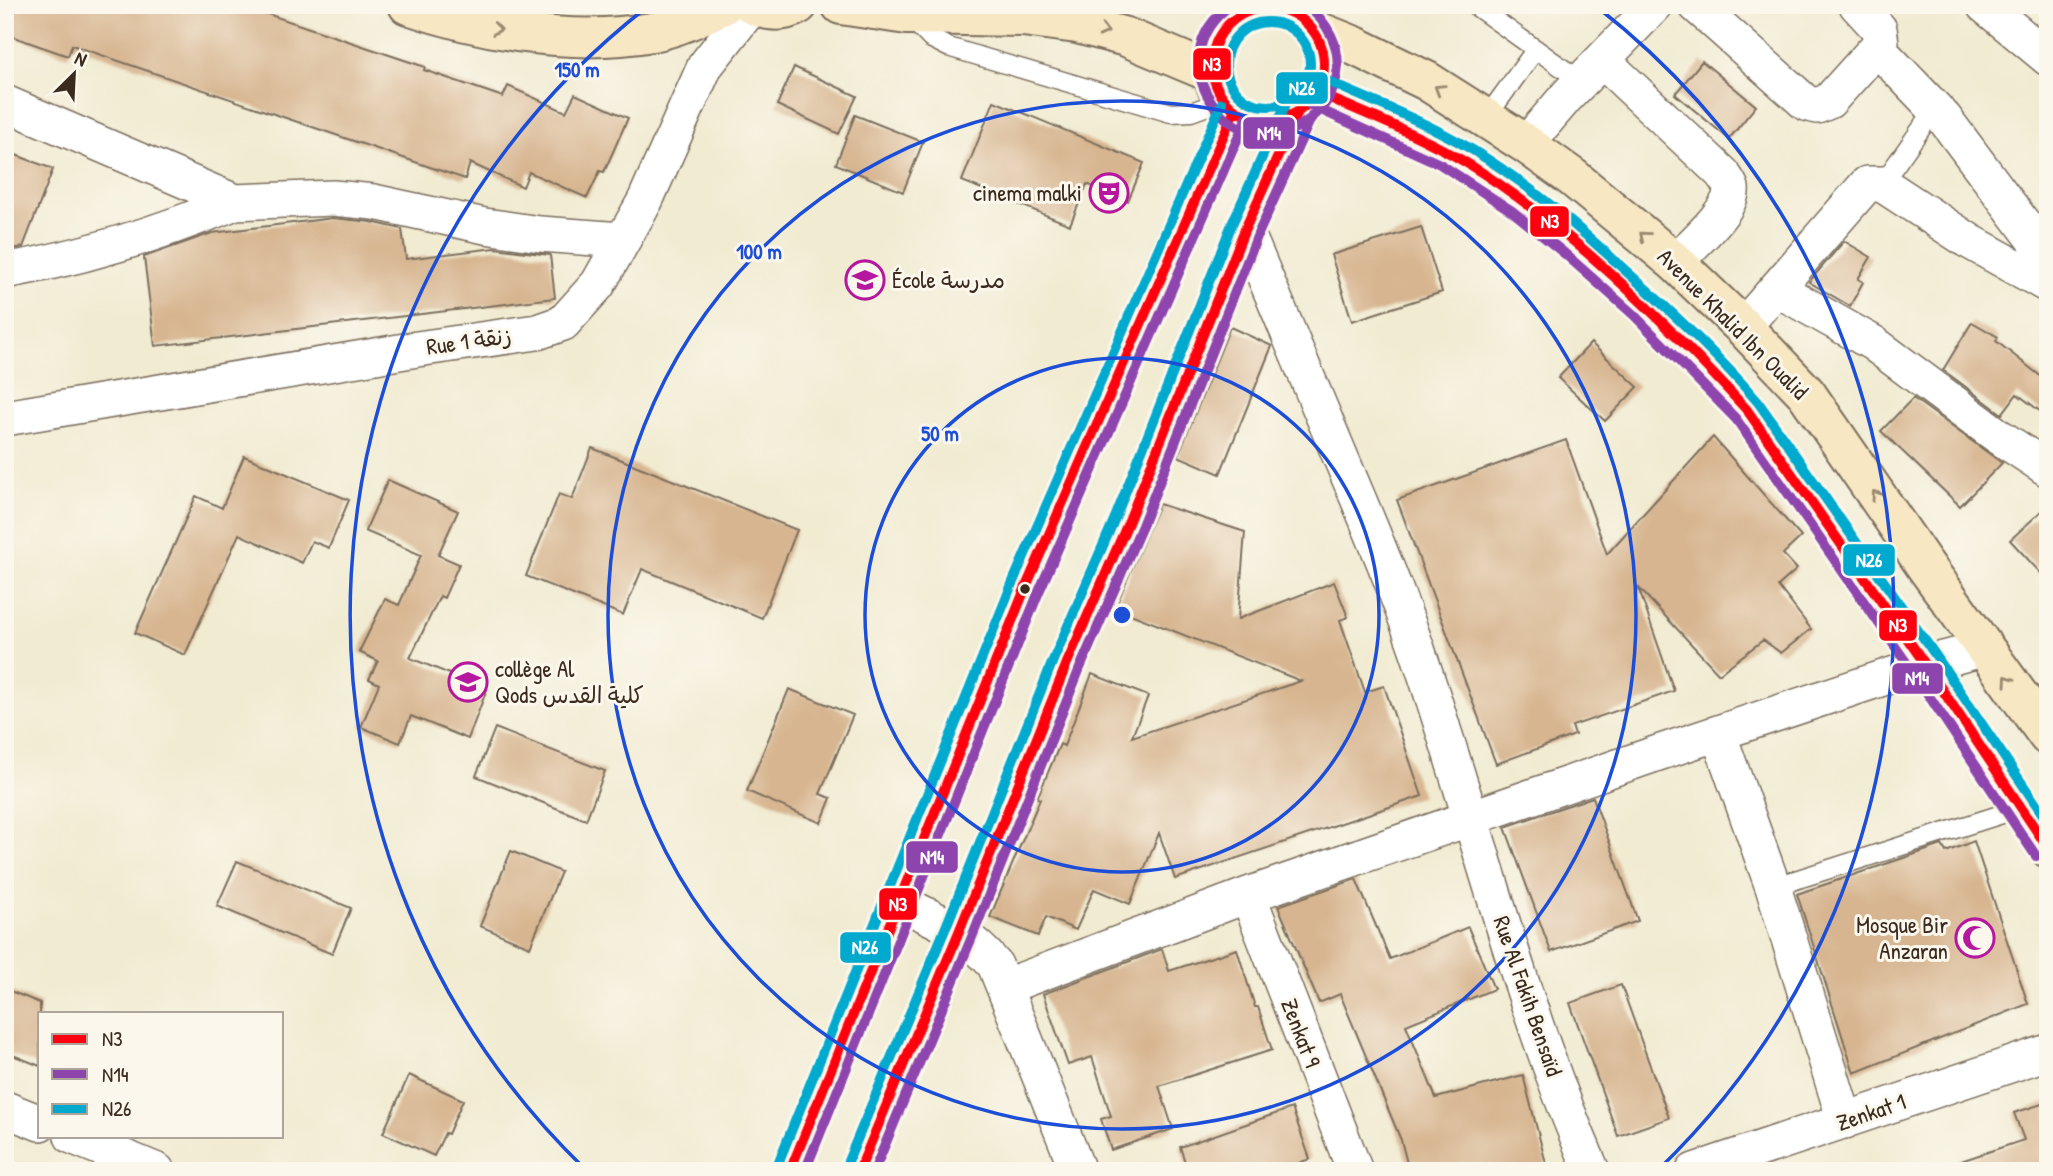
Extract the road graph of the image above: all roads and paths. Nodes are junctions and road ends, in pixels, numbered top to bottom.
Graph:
1 (408, 5) edge
2 (723, 5) edge
3 (753, 5) edge
4 (797, 5) edge
5 (841, 5) edge
6 (1474, 5) edge
7 (1655, 5) edge
8 (1696, 5) edge
9 (1857, 5) edge
10 (1984, 5) edge
11 (1257, 7) edge
12 (907, 15) junction
13 (1310, 28) junction
14 (1877, 48) junction
15 (1536, 49) junction
16 (2048, 58) edge
17 (1592, 71) junction
18 (1224, 94) junction
19 (1308, 101) junction
20 (5, 103) edge
21 (1935, 108) junction
22 (1486, 118) junction
23 (1526, 144) junction
24 (1882, 184) junction
25 (234, 202) junction
26 (1245, 229) junction
27 (622, 240) junction
28 (2043, 242) edge
29 (1675, 262) junction
30 (5, 271) edge
31 (2048, 285) edge
32 (1777, 289) junction
33 (1743, 327) junction
34 (5, 418) edge
35 (2048, 469) edge
36 (1986, 648) junction
37 (1925, 664) junction
38 (1718, 733) junction
39 (2048, 736) edge
40 (2021, 808) junction
41 (1470, 819) junction
42 (2048, 848) edge
43 (1773, 887) junction
44 (1248, 895) junction
45 (899, 902) junction
46 (959, 932) junction
47 (1004, 987) junction
48 (2048, 1052) edge
49 (5, 1109) edge
50 (1845, 1121) junction
51 (38, 1122) edge
52 (77, 1138) edge
53 (157, 1171) edge
54 (790, 1171) edge
55 (859, 1171) edge
56 (1078, 1171) edge
57 (1355, 1171) edge
58 (1592, 1171) edge
59 (1694, 1171) edge

1 -> 2 main road
3 - 4 main road
3 - 27 street, Rue 1 زنقة
5 - 12 main road
6 - 15 lane
7 - 17 street
8 - 14 street
9 - 14 street
10 - 16 street
11 - 13 main road
11 - 18 main road
12 -> 18 main road
12 - 18 lane
13 - 19 main road
22 -> 13 main road, Avenue Khalid Ibn Oualid
14 - 21 street
15 - 17 lane
15 - 22 lane
17 - 23 street
17 - 29 street
18 - 19 main road
18 - 45 main road
19 - 26 main road
19 - 37 main road
20 - 25 street
21 - 24 lane
21 - 28 street
22 - 23 main road, Avenue Khalid Ibn Oualid
29 -> 23 main road, Avenue Khalid Ibn Oualid
24 - 31 street
24 - 32 street
25 - 27 street
25 - 30 street
26 - 41 street, Rue Al Fakih Bensaïd
26 - 46 main road
27 - 34 street, Rue 1 زنقة
29 - 33 main road, Avenue Khalid Ibn Oualid
32 - 33 street
32 - 35 street
36 -> 33 main road, Avenue Khalid Ibn Oualid
36 - 37 street
39 -> 36 main road, Avenue Khalid Ibn Oualid
37 - 38 street
37 - 40 main road
38 - 41 street
38 - 43 street
40 - 42 main road
40 - 43 lane
41 - 44 street
41 - 58 street, Rue Al Fakih Bensaïd
43 - 50 street
44 - 47 street
44 - 57 street, Zenkat 9
45 - 46 street
45 - 54 main road
46 - 47 street
46 - 55 main road
47 - 56 street
48 - 50 street, Zenkat 1
49 - 51 street
50 - 59 street, Zenkat 1
52 - 53 street

